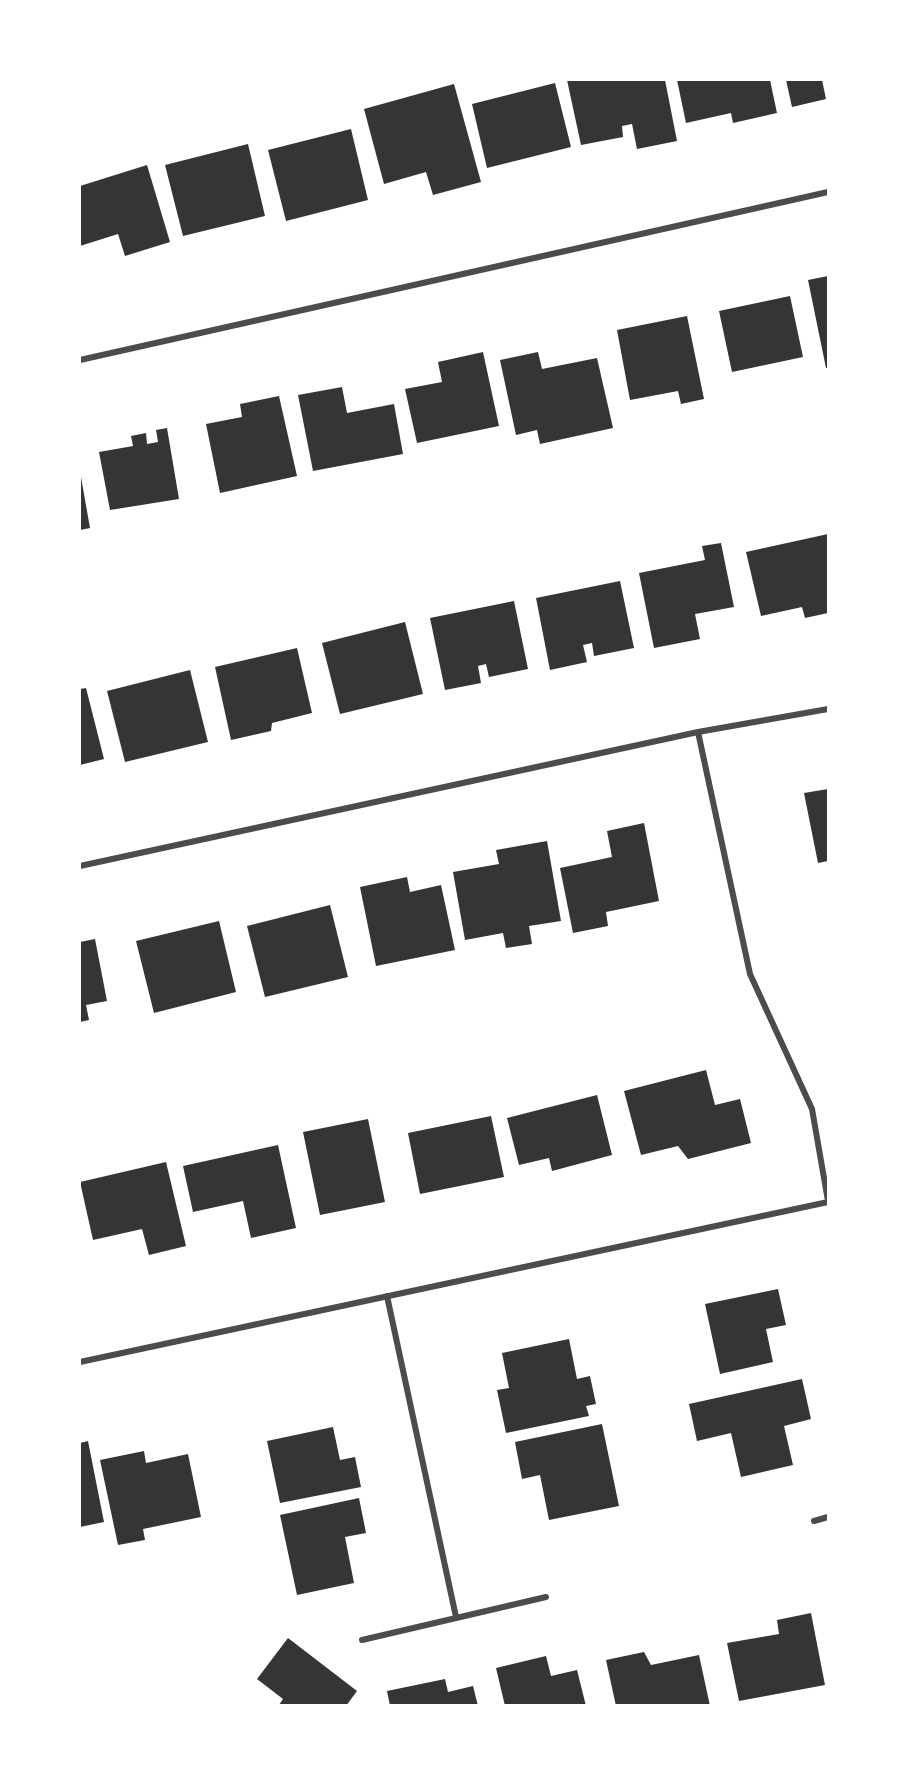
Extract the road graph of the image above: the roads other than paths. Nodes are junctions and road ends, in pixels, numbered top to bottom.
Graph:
1 (828, 192) edge
2 (80, 360) edge
3 (828, 709) edge
4 (698, 732) junction
5 (80, 866) edge
6 (828, 1202) edge
7 (387, 1296) junction
8 (80, 1362) edge
9 (828, 1517) edge
10 (814, 1521) dead end
11 (546, 1597) dead end
12 (456, 1617) junction
13 (362, 1640) dead end

1 - 2 street
3 - 4 street
4 - 5 street
4 - 6 street
6 - 7 street
7 - 8 street
7 - 12 street
9 - 10 street
11 - 12 street
12 - 13 street

